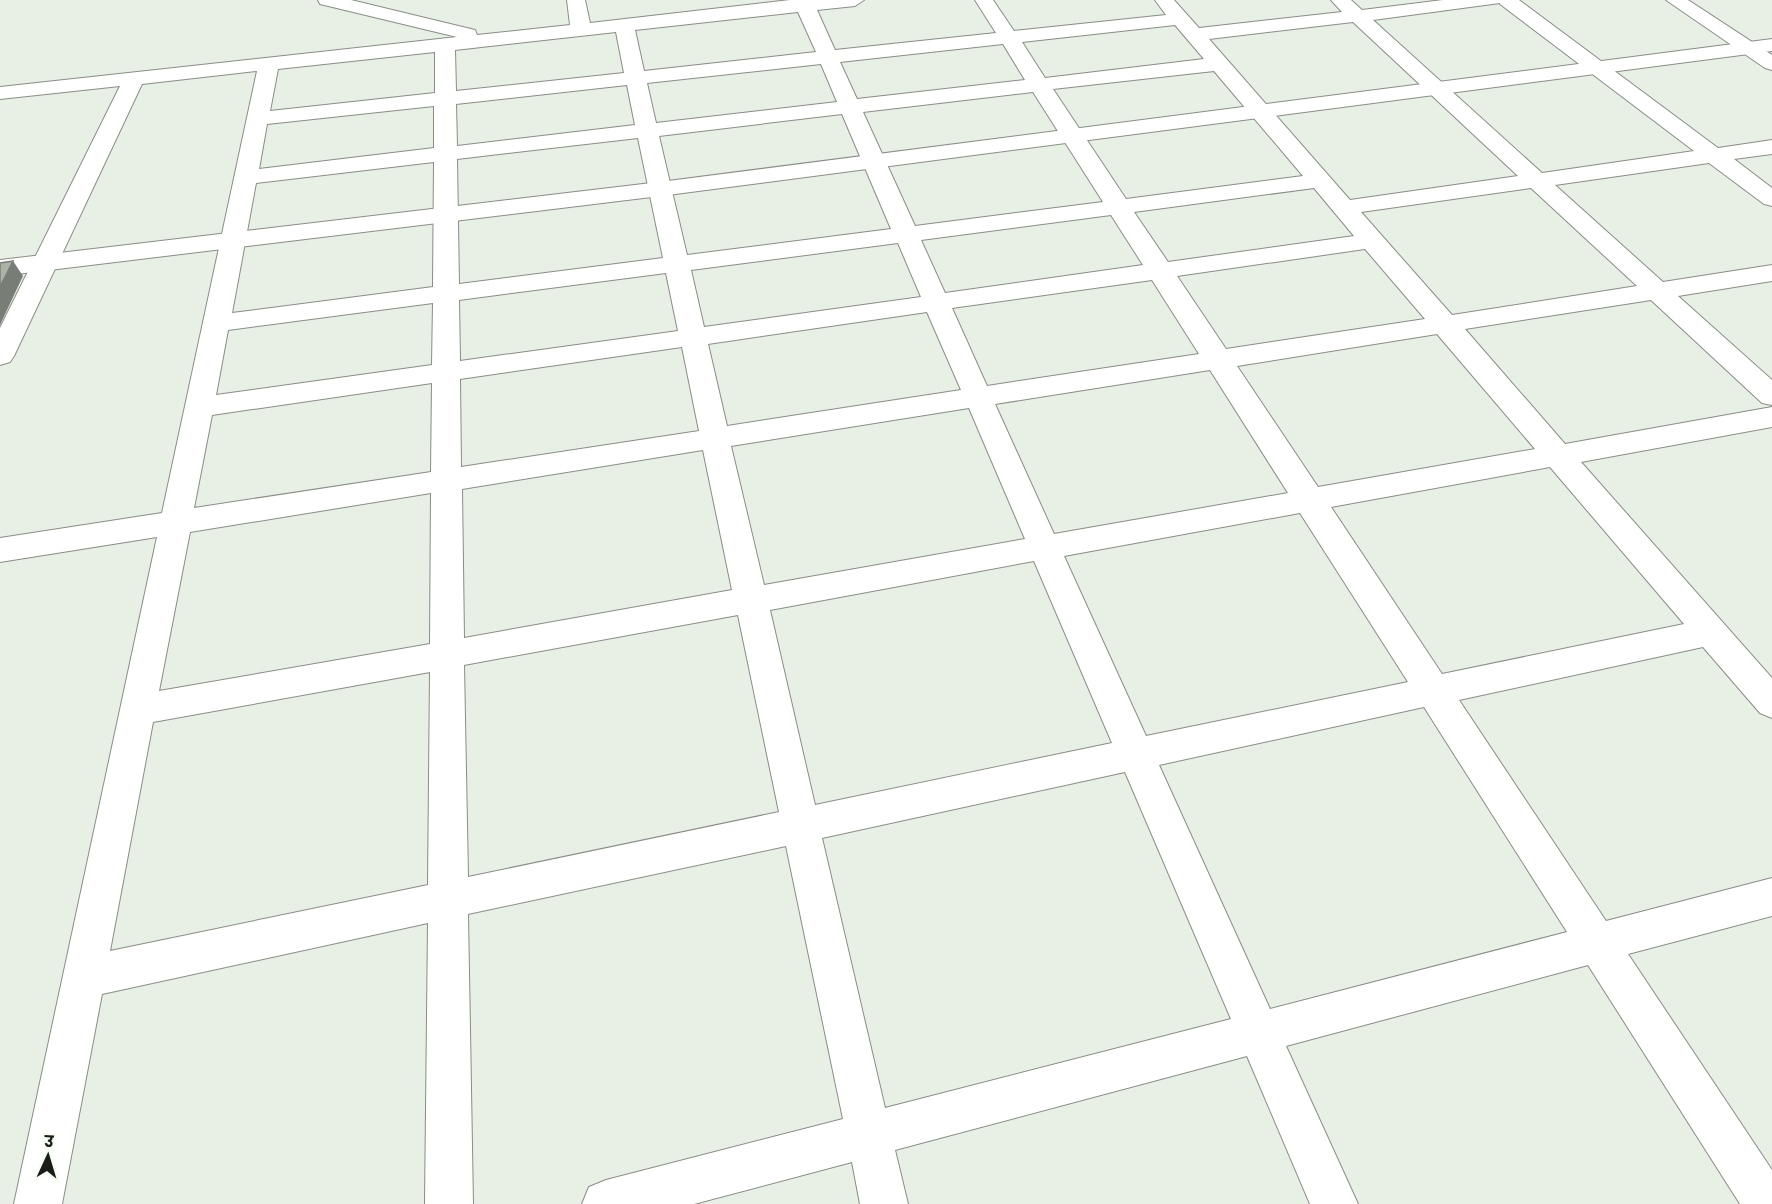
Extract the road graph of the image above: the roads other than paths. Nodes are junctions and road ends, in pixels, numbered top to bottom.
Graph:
1 (327, 0) edge
2 (576, 0) edge
3 (855, 0) edge
4 (984, 0) edge
5 (1492, 0) edge
6 (1507, 0) edge
7 (1675, 0) edge
8 (802, 3) edge
9 (1349, 8) edge
10 (1179, 18) edge
11 (624, 25) junction
12 (581, 30) junction
13 (1009, 38) junction
14 (490, 40) junction
15 (445, 44) junction
16 (1772, 45) edge
17 (1749, 49) junction
18 (828, 57) junction
19 (269, 63) junction
20 (1218, 64) junction
21 (1772, 64) edge
22 (1599, 69) junction
23 (134, 78) junction
24 (635, 78) junction
25 (1039, 84) junction
26 (1438, 90) junction
27 (0, 93) edge
28 (446, 99) junction
29 (850, 107) junction
30 (1259, 113) junction
31 (258, 119) junction
32 (647, 130) junction
33 (1073, 136) junction
34 (1772, 147) edge
35 (446, 154) junction
36 (1714, 155) junction
37 (874, 162) junction
38 (246, 177) junction
39 (1537, 180) junction
40 (1318, 181) junction
41 (660, 189) junction
42 (1772, 199) edge
43 (1118, 206) junction
44 (1342, 208) junction
45 (446, 215) junction
46 (906, 234) junction
47 (234, 240) junction
48 (1370, 241) junction
49 (45, 262) junction
50 (676, 263) junction
51 (0, 268) edge
52 (1160, 270) junction
53 (1772, 273) edge
54 (1658, 291) junction
55 (446, 293) junction
56 (936, 302) junction
57 (217, 323) junction
58 (1443, 324) junction
59 (692, 337) junction
60 (0, 356) edge
61 (1218, 360) junction
62 (447, 372) junction
63 (1772, 396) edge
64 (978, 397) junction
65 (200, 407) junction
66 (1772, 417) edge
67 (715, 438) junction
68 (1558, 457) junction
69 (447, 480) junction
70 (1310, 501) junction
71 (176, 522) junction
72 (1045, 548) junction
73 (0, 550) edge
74 (751, 601) junction
75 (1711, 632) junction
76 (447, 655) junction
77 (1434, 691) junction
78 (1772, 703) edge
79 (138, 710) junction
80 (1136, 755) junction
81 (800, 825) junction
82 (1772, 897) edge
83 (448, 900) junction
84 (1597, 943) junction
85 (84, 977) junction
86 (1258, 1033) junction
87 (868, 1135) junction
88 (38, 1204) edge
89 (449, 1204) edge
90 (606, 1204) edge
91 (884, 1204) edge
92 (1334, 1204) edge
93 (1767, 1204) edge

1 - 14 street
2 - 12 street
3 - 8 street
4 - 13 street
5 - 9 street
6 - 22 street
7 - 17 street
8 - 11 street
8 - 18 street
9 - 10 street
9 - 26 street
10 - 13 street
10 - 20 street
11 - 12 street
11 - 24 street
12 - 14 street
13 - 18 street
13 - 25 street
14 - 15 street
15 - 19 street
15 - 28 street
16 - 17 street
17 - 21 street
17 - 22 street
18 - 24 street
18 - 29 street
19 - 23 street
19 - 31 street
20 - 25 street
20 - 30 street
22 - 26 street
22 - 36 street
23 - 27 street
23 - 49 street
24 - 28 street
24 - 32 street
25 - 29 street
25 - 33 street
26 - 30 street
26 - 39 street
28 - 31 street
28 - 35 street
29 - 32 street
29 - 37 street
30 - 33 street
30 - 40 street
31 - 38 street
32 - 35 street
32 - 41 street
33 - 37 street
33 - 43 street
34 - 36 street
35 - 38 street
35 - 45 street
36 - 39 street
36 - 42 street
37 - 41 street
37 - 46 street
38 - 47 street
39 - 44 street
39 - 54 street
40 - 43 street
40 - 44 street
41 - 45 street
41 - 50 street
43 - 46 street
43 - 52 street
44 - 48 street
45 - 47 street
45 - 55 street
46 - 50 street
46 - 56 street
47 - 49 street
47 - 57 street
48 - 52 street
48 - 58 street
49 - 51 street
49 - 60 street
50 - 55 street
50 - 59 street
52 - 56 street
52 - 61 street
53 - 54 street
54 - 58 street
54 - 63 street
55 - 57 street
55 - 62 street
56 - 59 street
56 - 64 street
57 - 65 street
58 - 61 street
58 - 68 street
59 - 62 street
59 - 67 street
61 - 64 street
61 - 70 street
62 - 65 street
62 - 69 street
64 - 67 street
64 - 72 street
65 - 71 street
66 - 68 street
67 - 69 street
67 - 74 street
68 - 70 street
68 - 75 street
69 - 71 street
69 - 76 street
70 - 72 street
70 - 77 street
71 - 73 street
71 - 79 street
72 - 74 street
72 - 80 street
74 - 76 street
74 - 81 street
75 - 77 street
75 - 78 street
76 - 79 street
76 - 83 street
77 - 80 street
77 - 84 street
79 - 85 street
80 - 81 street
80 - 86 street
81 - 83 street
81 - 87 street
82 - 84 street
83 - 85 street
83 - 89 street
84 - 86 street
84 - 93 street
85 - 88 street
86 - 87 street
86 - 92 street
87 - 90 street
87 - 91 street

